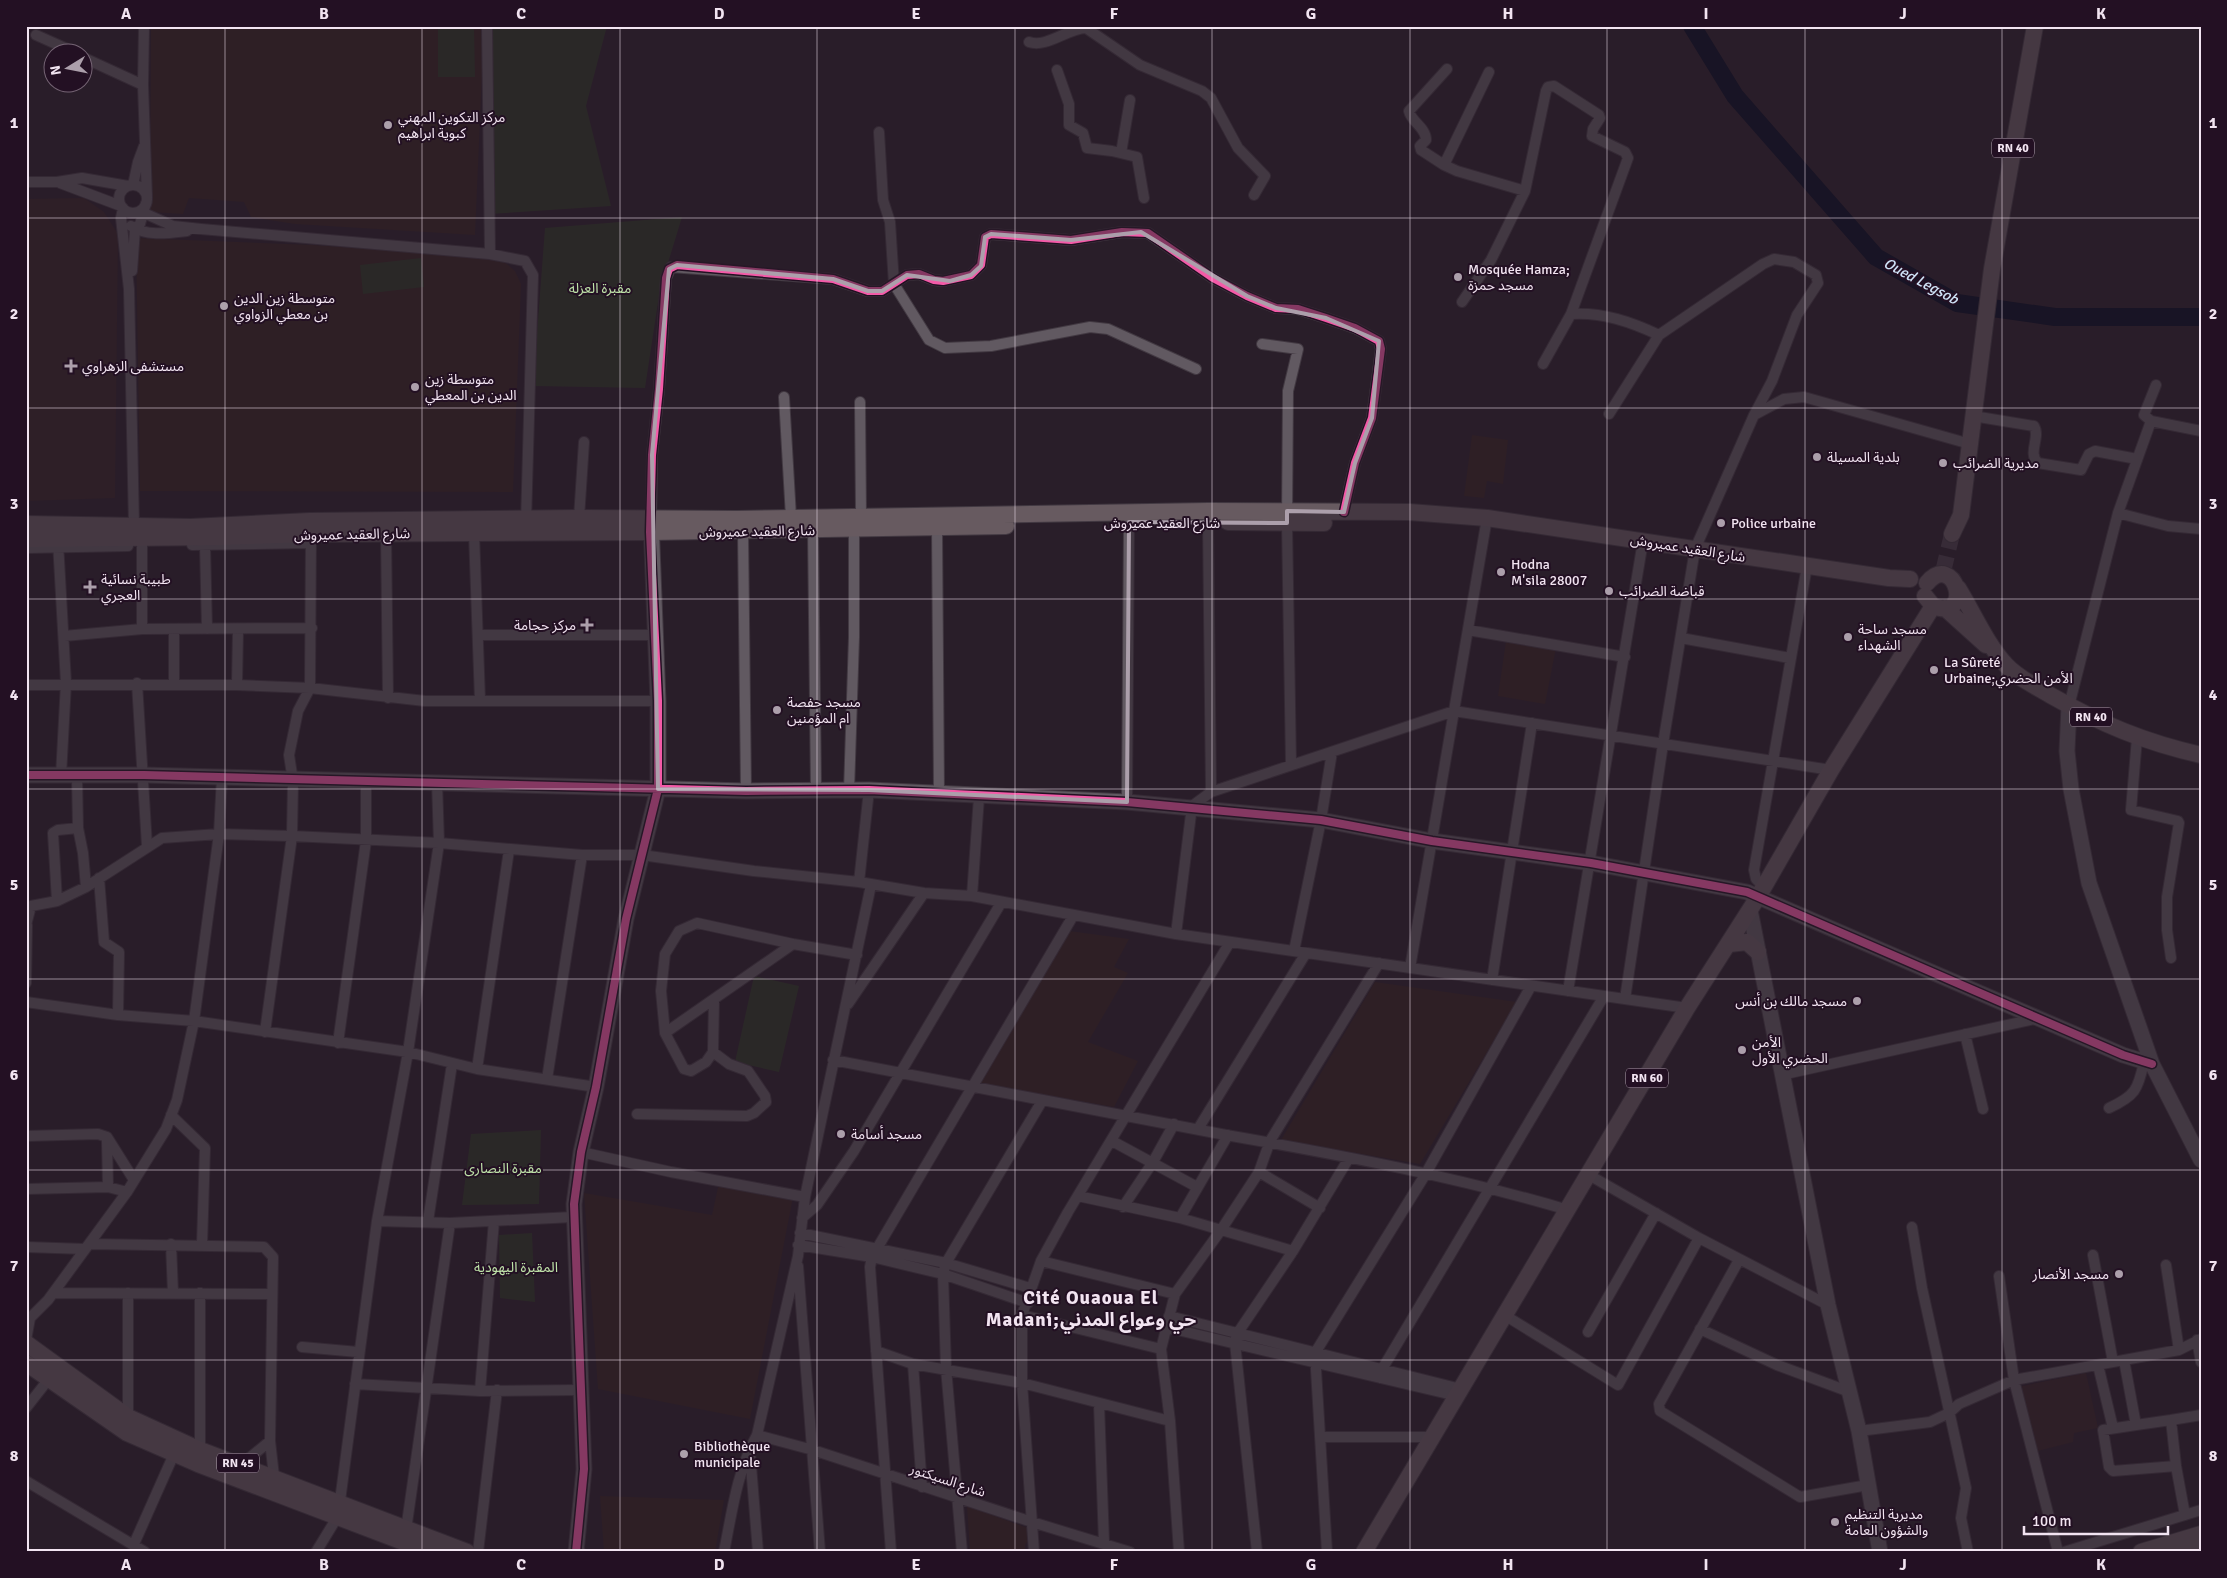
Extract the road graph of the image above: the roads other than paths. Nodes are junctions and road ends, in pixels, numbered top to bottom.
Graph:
1 (144, 26) edge
2 (487, 26) edge
3 (2034, 26) edge
4 (36, 35) dead end
5 (52, 42) edge
6 (1029, 42) dead end
7 (92, 61) edge
8 (1447, 69) dead end
9 (1057, 70) dead end
10 (1489, 72) dead end
11 (143, 85) junction
12 (1130, 100) dead end
13 (879, 132) dead end
14 (145, 145) junction
15 (1121, 153) junction
16 (1444, 165) junction
17 (26, 182) edge
18 (57, 182) junction
19 (131, 185) junction
20 (1525, 191) junction
21 (1254, 195) dead end
22 (1144, 198) dead end
23 (146, 205) junction
24 (122, 211) junction
25 (135, 229) junction
26 (201, 229) junction
27 (490, 254) junction
28 (894, 284) junction
29 (129, 289) junction
30 (1462, 302) dead end
31 (1572, 314) junction
32 (1659, 335) junction
33 (1262, 344) dead end
34 (1543, 364) dead end
35 (1196, 369) dead end
36 (2156, 385) dead end
37 (784, 397) dead end
38 (860, 402) dead end
39 (1609, 414) dead end
40 (1754, 415) junction
41 (1973, 416) junction
42 (2151, 422) junction
43 (2201, 431) edge
44 (584, 442) dead end
45 (1970, 444) junction
46 (2137, 459) junction
47 (1344, 512) junction
48 (2118, 513) junction
49 (791, 517) junction
50 (1287, 517) junction
51 (579, 518) junction
52 (1487, 518) junction
53 (858, 522) junction
54 (1129, 522) junction
55 (1208, 522) junction
56 (26, 524) edge
57 (526, 525) junction
58 (650, 526) junction
59 (937, 527) junction
60 (2201, 529) edge
61 (814, 530) junction
62 (744, 531) junction
63 (1958, 531) tunnel mouth
64 (311, 533) junction
65 (474, 533) junction
66 (386, 534) junction
67 (138, 536) junction
68 (58, 537) junction
69 (26, 538) edge
70 (1643, 541) junction
71 (206, 545) junction
72 (26, 548) edge
73 (1695, 549) junction
74 (1807, 566) junction
75 (1889, 578) junction
76 (1936, 586) junction
77 (312, 628) junction
78 (142, 629) junction
79 (174, 629) junction
80 (207, 629) junction
81 (238, 630) junction
82 (1468, 630) junction
83 (479, 635) junction
84 (655, 635) junction
85 (64, 636) junction
86 (1681, 638) junction
87 (1996, 653) junction
88 (1625, 657) junction
89 (1790, 658) junction
90 (66, 683) junction
91 (137, 683) junction
92 (174, 684) junction
93 (26, 685) edge
94 (237, 685) junction
95 (310, 688) junction
96 (388, 698) junction
97 (480, 700) junction
98 (658, 701) junction
99 (2069, 706) junction
100 (1454, 711) junction
101 (1532, 723) junction
102 (1612, 736) junction
103 (2137, 738) junction
104 (1663, 744) junction
105 (1332, 752) junction
106 (2201, 755) edge
107 (1772, 760) junction
108 (1291, 764) junction
109 (1831, 770) junction
110 (26, 775) edge
111 (144, 775) junction
112 (61, 776) junction
113 (77, 776) junction
114 (222, 777) junction
115 (293, 781) junction
116 (366, 782) junction
117 (437, 782) junction
118 (658, 789) junction
119 (816, 790) junction
120 (869, 790) junction
121 (746, 791) junction
122 (849, 791) junction
123 (1211, 792) junction
124 (939, 794) junction
125 (979, 797) junction
126 (1127, 802) junction
127 (1192, 806) junction
128 (1321, 820) junction
129 (78, 828) junction
130 (219, 834) junction
131 (292, 836) junction
132 (366, 841) junction
133 (1432, 841) junction
134 (439, 843) junction
135 (148, 846) junction
136 (509, 850) junction
137 (1512, 851) junction
138 (582, 855) junction
139 (642, 855) junction
140 (1591, 863) junction
141 (1645, 873) junction
142 (99, 878) junction
143 (859, 882) junction
144 (871, 885) junction
145 (86, 886) junction
146 (924, 893) junction
147 (972, 896) junction
148 (1757, 898) junction
149 (57, 901) junction
150 (1001, 903) junction
151 (29, 904) edge
152 (1073, 916) junction
153 (26, 925) edge
154 (1176, 934) junction
155 (1230, 942) junction
156 (793, 944) junction
157 (1728, 944) junction
158 (1294, 951) junction
159 (1758, 952) junction
160 (1306, 953) junction
161 (858, 955) junction
162 (2171, 958) dead end
163 (1379, 963) junction
164 (1410, 968) junction
165 (1492, 980) junction
166 (26, 983) edge
167 (1532, 986) junction
168 (1568, 991) junction
169 (1604, 996) junction
170 (1625, 999) junction
171 (714, 1000) junction
172 (26, 1002) edge
173 (1687, 1008) junction
174 (845, 1009) junction
175 (118, 1015) junction
176 (2040, 1018) junction
177 (194, 1021) junction
178 (265, 1032) junction
179 (665, 1033) junction
180 (1965, 1034) junction
181 (338, 1043) junction
182 (408, 1052) junction
183 (713, 1052) junction
184 (833, 1060) junction
185 (2148, 1063) junction
186 (452, 1064) junction
187 (477, 1069) junction
188 (900, 1072) junction
189 (1782, 1075) junction
190 (547, 1080) junction
191 (596, 1087) junction
192 (973, 1087) junction
193 (1042, 1101) junction
194 (2108, 1108) dead end
195 (1982, 1109) dead end
196 (637, 1114) dead end
197 (171, 1115) junction
198 (1126, 1115) junction
199 (1174, 1124) junction
200 (1198, 1129) junction
201 (1228, 1135) junction
202 (26, 1136) edge
203 (107, 1138) junction
204 (1112, 1141) junction
205 (1270, 1141) junction
206 (581, 1152) junction
207 (1349, 1158) junction
208 (2201, 1160) edge
209 (1153, 1162) junction
210 (1259, 1172) junction
211 (1425, 1175) junction
212 (1589, 1175) junction
213 (134, 1180) junction
214 (108, 1187) junction
215 (1197, 1187) junction
216 (1492, 1188) junction
217 (26, 1189) edge
218 (126, 1192) junction
219 (1078, 1196) junction
220 (805, 1197) junction
221 (1123, 1207) junction
222 (1320, 1208) junction
223 (1568, 1210) junction
224 (1656, 1214) junction
225 (573, 1217) junction
226 (802, 1218) junction
227 (1180, 1218) junction
228 (377, 1221) junction
229 (428, 1221) junction
230 (494, 1221) junction
231 (450, 1223) junction
232 (1912, 1227) dead end
233 (1222, 1230) junction
234 (800, 1233) junction
235 (1699, 1238) junction
236 (171, 1244) junction
237 (202, 1245) junction
238 (798, 1245) junction
239 (88, 1246) junction
240 (26, 1248) edge
241 (878, 1248) junction
242 (1293, 1251) junction
243 (2093, 1255) dead end
244 (798, 1256) junction
245 (872, 1257) junction
246 (1739, 1260) junction
247 (1041, 1261) junction
248 (946, 1264) junction
249 (2166, 1265) dead end
250 (943, 1274) junction
251 (1999, 1276) dead end
252 (1030, 1288) junction
253 (53, 1293) junction
254 (128, 1293) junction
255 (200, 1293) junction
256 (173, 1294) junction
257 (271, 1294) junction
258 (1175, 1294) junction
259 (1028, 1303) junction
260 (1828, 1304) junction
261 (1022, 1315) junction
262 (1168, 1316) junction
263 (1506, 1316) junction
264 (28, 1319) edge
265 (1165, 1327) junction
266 (1700, 1329) junction
267 (1588, 1332) dead end
268 (1236, 1338) junction
269 (2199, 1340) edge
270 (26, 1341) edge
271 (302, 1346) dead end
272 (1161, 1349) junction
273 (2179, 1350) junction
274 (876, 1351) junction
275 (358, 1352) junction
276 (1315, 1358) junction
277 (2118, 1361) junction
278 (2201, 1362) edge
279 (26, 1363) edge
280 (913, 1364) junction
281 (2098, 1364) junction
282 (946, 1368) junction
283 (1380, 1374) junction
284 (48, 1380) junction
285 (2014, 1380) junction
286 (1022, 1383) junction
287 (355, 1384) junction
288 (427, 1388) junction
289 (497, 1390) junction
290 (581, 1390) junction
291 (480, 1391) junction
292 (1459, 1392) junction
293 (1850, 1392) junction
294 (1099, 1404) junction
295 (26, 1408) edge
296 (1949, 1413) junction
297 (2201, 1415) edge
298 (128, 1417) junction
299 (2171, 1420) junction
300 (1170, 1421) junction
301 (2136, 1425) junction
302 (2113, 1428) junction
303 (1859, 1431) junction
304 (757, 1435) junction
305 (1320, 1437) junction
306 (1433, 1437) junction
307 (270, 1442) junction
308 (200, 1450) junction
309 (749, 1450) junction
310 (813, 1450) junction
311 (174, 1454) junction
312 (2176, 1466) junction
313 (239, 1471) junction
314 (885, 1474) junction
315 (26, 1481) edge
316 (271, 1483) junction
317 (1868, 1484) junction
318 (922, 1487) junction
319 (957, 1497) junction
320 (338, 1508) junction
321 (2201, 1510) edge
322 (2185, 1515) junction
323 (1032, 1522) junction
324 (406, 1530) junction
325 (2201, 1534) edge
326 (1104, 1542) junction
327 (134, 1544) junction
328 (425, 1547) edge
329 (2201, 1547) edge
330 (1125, 1551) edge
331 (145, 1552) edge
332 (316, 1552) edge
333 (467, 1552) edge
334 (478, 1552) edge
335 (576, 1552) edge
336 (724, 1552) edge
337 (758, 1552) edge
338 (820, 1552) edge
339 (891, 1552) edge
340 (962, 1552) edge
341 (1034, 1552) edge
342 (1179, 1552) edge
343 (1257, 1552) edge
344 (1328, 1552) edge
345 (1364, 1552) edge
346 (1880, 1552) edge
347 (1968, 1552) edge
348 (2058, 1552) edge
349 (2064, 1552) edge
350 (2141, 1552) edge
351 (2186, 1552) edge

1 - 11 street
2 - 27 street
3 - 41 main road, RN 40
4 - 5 street
6 - 21 street
7 - 11 street
8 - 16 street
9 - 15 street
10 - 16 street
11 - 14 street
12 - 15 street
13 - 28 street
14 - 19 street
14 - 23 street
15 - 22 street
16 - 20 street
17 - 18 street
18 - 19 street
18 - 24 street
19 - 23 street
19 - 24 street
20 - 30 street
20 - 31 street
23 - 24 street
23 - 25 street
23 - 26 street
24 - 25 street
24 - 29 street
25 - 26 street
25 - 29 street
26 - 27 street
27 - 57 street
28 - 35 street
28 - 47 street
28 - 58 street
29 - 67 street
31 - 32 street
31 - 34 street
32 - 39 street
32 - 40 street
33 - 50 street
36 - 42 street
37 - 49 street
38 - 53 street
40 - 45 street
40 - 73 street
41 - 45 main road, RN 40
41 - 46 street
42 - 43 street
42 - 46 street
44 - 51 street
45 - 63 main road, RN 40
46 - 48 street
47 - 50 main road, شارع العقيد عميروش
47 - 52 main road, شارع العقيد عميروش
48 - 60 street
48 - 99 street
49 - 53 main road, شارع العقيد عميروش
49 - 58 main road, شارع العقيد عميروش
50 - 52 main road, شارع العقيد عميروش
50 - 53 main road, شارع العقيد عميروش
50 - 55 main road, شارع العقيد عميروش
50 - 108 street
51 - 57 main road, شارع العقيد عميروش
51 - 58 main road, شارع العقيد عميروش
52 - 70 main road, شارع العقيد عميروش
52 - 82 street
53 - 59 main road, شارع العقيد عميروش
53 - 61 main road, شارع العقيد عميروش
53 - 122 street
54 - 55 main road, شارع العقيد عميروش
54 - 59 main road, شارع العقيد عميروش
54 - 126 street
55 - 123 street
56 - 68 main road, شارع العقيد عميروش
57 - 58 main road, شارع العقيد عميروش
57 - 64 main road, شارع العقيد عميروش
57 - 65 main road, شارع العقيد عميروش
58 - 62 main road, شارع العقيد عميروش
58 - 84 street
59 - 124 street
61 - 62 main road, شارع العقيد عميروش
61 - 119 street
62 - 121 street
64 - 66 main road, شارع العقيد عميروش
64 - 67 main road, شارع العقيد عميروش
64 - 71 street
64 - 77 street
65 - 66 main road, شارع العقيد عميروش
65 - 83 street
66 - 96 street
67 - 68 main road, شارع العقيد عميروش
67 - 71 street
67 - 78 street
68 - 69 main road, شارع العقيد عميروش
68 - 72 street
68 - 85 street
70 - 73 main road, شارع العقيد عميروش
70 - 88 street
71 - 80 street
73 - 74 main road, شارع العقيد عميروش
73 - 86 street
74 - 75 main road, شارع العقيد عميروش
74 - 89 street
75 - 76 main road
75 - 76 main road, شارع العقيد عميروش
76 - 87 main road, RN 40
76 - 87 main road, RN 40
76 - 109 main road, RN 60
77 - 81 street
77 - 95 street
78 - 79 street
78 - 85 street
79 - 80 street
79 - 92 street
80 - 81 street
81 - 94 street
82 - 88 street
82 - 100 street
83 - 84 street
83 - 97 street
84 - 98 street
85 - 90 street
86 - 89 street
86 - 104 street
87 - 99 main road, RN 40
88 - 102 street
89 - 107 street
90 - 91 street
90 - 93 street
90 - 112 street
91 - 92 street
91 - 111 street
92 - 94 street
94 - 95 street
95 - 96 street
95 - 115 street
96 - 97 street
97 - 98 street
98 - 118 street
99 - 103 main road, RN 40
99 - 185 street
100 - 101 street
100 - 105 street
100 - 133 street
101 - 102 street
101 - 137 street
102 - 104 street
102 - 140 street
103 - 106 main road, RN 40
103 - 162 street
104 - 107 street
104 - 141 street
105 - 108 street
105 - 128 street
107 - 109 street
107 - 148 street
108 - 123 street
109 - 148 main road, RN 60
110 - 112 street
111 - 113 street
111 - 114 street
111 - 135 street
112 - 113 street
113 - 129 street
114 - 115 street
114 - 130 street
115 - 116 street
115 - 131 street
116 - 117 street
116 - 132 street
117 - 118 street
117 - 134 street
118 - 121 street
118 - 139 street
119 - 121 street
119 - 122 street
120 - 122 street
120 - 124 street
120 - 143 street
123 - 127 street
124 - 125 street
125 - 126 street
125 - 147 street
126 - 127 street
127 - 128 street
127 - 154 street
128 - 133 street
128 - 158 street
129 - 145 street
129 - 149 street
130 - 131 street
130 - 135 street
130 - 177 street
131 - 132 street
131 - 178 street
132 - 134 street
132 - 181 street
133 - 137 street
133 - 164 street
134 - 136 street
134 - 182 street
135 - 142 street
136 - 138 street
136 - 187 street
137 - 140 street
137 - 165 street
138 - 139 street
138 - 190 street
139 - 143 street
139 - 191 street
140 - 141 street
140 - 168 street
141 - 148 street
141 - 170 street
142 - 145 street
142 - 175 street
143 - 144 street
144 - 146 street
144 - 161 street
145 - 149 street
146 - 147 street
146 - 174 street
147 - 150 street
148 - 157 main road, RN 60
148 - 159 street
148 - 176 street
149 - 151 street
150 - 152 street
150 - 188 street
151 - 153 street
152 - 154 street
152 - 192 street
153 - 166 street
154 - 155 street
155 - 158 street
155 - 198 street
156 - 161 street
156 - 171 street
156 - 179 street
157 - 159 main road
157 - 173 main road, RN 60
158 - 160 street
159 - 189 street
160 - 163 street
160 - 200 street
161 - 174 street
163 - 164 street
163 - 205 street
164 - 165 street
165 - 167 street
167 - 168 street
167 - 211 street
168 - 169 street
169 - 170 street
169 - 216 street
170 - 173 street
171 - 179 street
171 - 183 street
172 - 175 street
173 - 212 main road, RN 60
174 - 184 street
175 - 177 street
176 - 180 street
176 - 185 street
177 - 178 street
177 - 197 street
178 - 181 street
179 - 183 street
180 - 189 street
180 - 195 street
181 - 182 street
182 - 186 street
182 - 228 street
183 - 196 street
184 - 188 street
184 - 220 street
185 - 194 street
185 - 208 street
186 - 187 street
186 - 229 street
187 - 190 street
188 - 192 street
188 - 226 street
189 - 260 street
190 - 191 street
191 - 206 street
192 - 193 street
192 - 241 street
193 - 198 street
193 - 248 street
197 - 213 street
197 - 237 street
198 - 199 street
198 - 204 street
199 - 200 street
199 - 209 street
200 - 201 street
201 - 205 street
201 - 215 street
202 - 203 street
203 - 213 street
203 - 214 street
204 - 209 street
204 - 219 street
205 - 207 street
205 - 210 street
206 - 220 street
206 - 225 street
207 - 211 street
207 - 222 street
209 - 215 street
209 - 221 street
210 - 222 street
210 - 233 street
211 - 216 street
211 - 276 street
212 - 223 main road, RN 60
212 - 224 street
213 - 218 street
214 - 217 street
214 - 218 street
215 - 227 street
216 - 223 street
216 - 283 street
218 - 239 street
219 - 221 street
219 - 247 street
220 - 226 street
221 - 227 street
222 - 242 street
223 - 263 main road, RN 60
224 - 235 street
224 - 267 street
225 - 230 street
225 - 290 street
226 - 234 street
227 - 233 street
228 - 229 street
228 - 275 street
229 - 231 street
230 - 231 street
230 - 291 street
231 - 288 street
232 - 296 street
233 - 242 street
233 - 258 street
234 - 238 street
234 - 241 street
235 - 246 street
235 - 263 street
236 - 237 street
236 - 239 street
236 - 256 street
237 - 257 street
238 - 244 street
238 - 245 street
239 - 240 street
239 - 253 street
241 - 245 street
241 - 248 street
242 - 268 street
243 - 277 street
244 - 304 street
244 - 310 street
245 - 250 street
245 - 274 street
246 - 260 street
246 - 266 street
247 - 252 street
247 - 258 street
248 - 250 street
248 - 252 street
249 - 273 street
250 - 259 street
250 - 282 street
251 - 285 street
252 - 259 street
253 - 254 street
253 - 264 street
254 - 256 street
254 - 298 street
255 - 256 street
255 - 257 street
255 - 308 street
257 - 307 street
258 - 262 street
259 - 261 street
260 - 293 street
261 - 272 street
261 - 286 street
262 - 265 street
262 - 268 street
263 - 292 main road, RN 60
264 - 270 street
265 - 268 street
265 - 272 street
266 - 293 street
266 - 317 street
268 - 276 street
268 - 343 street
269 - 273 street
269 - 278 street
270 - 298 main road, RN 45
271 - 275 street
272 - 300 street
273 - 277 street
274 - 280 street
274 - 314 street
275 - 287 street
276 - 283 street
276 - 305 street
277 - 281 street
277 - 301 street
279 - 284 main road, RN 45
280 - 282 street
280 - 318 street
281 - 285 street
281 - 302 street
282 - 286 street
282 - 319 street
283 - 292 street
284 - 295 street
284 - 311 main road, RN 45
285 - 296 street
285 - 348 street
286 - 294 street
286 - 323 street
287 - 288 street
287 - 320 street
288 - 291 street
288 - 324 street
289 - 290 street
289 - 291 street
289 - 334 street
290 - 335 street
292 - 306 main road, RN 60
293 - 303 street
294 - 300 street
294 - 326 street
296 - 303 street
296 - 347 street
297 - 299 street
298 - 308 main road, RN 45
299 - 301 street
299 - 312 street
300 - 342 street
301 - 302 street
302 - 312 street
303 - 317 street
304 - 309 street
304 - 310 street, شارع السيكتور
305 - 306 street
305 - 344 street
306 - 345 main road, RN 60
307 - 313 street
307 - 316 street
308 - 313 main road, RN 45
309 - 336 street
309 - 337 street
310 - 314 street, شارع السيكتور
310 - 338 street
311 - 313 main road, RN 45
311 - 327 street
312 - 322 street
313 - 316 main road, RN 45
314 - 318 street, شارع السيكتور
314 - 339 street
315 - 327 street
316 - 320 main road, RN 45
317 - 346 street
318 - 319 street, شارع السيكتور
319 - 323 street, شارع السيكتور
319 - 340 street
320 - 324 main road, RN 45
320 - 328 main road, RN 45
320 - 332 street
321 - 322 street
322 - 349 street
323 - 326 street, شارع السيكتور
323 - 341 street
324 - 328 main road, RN 45
325 - 350 main road
326 - 330 street, شارع السيكتور
327 - 331 street
328 - 333 main road, RN 45
329 - 351 main road

